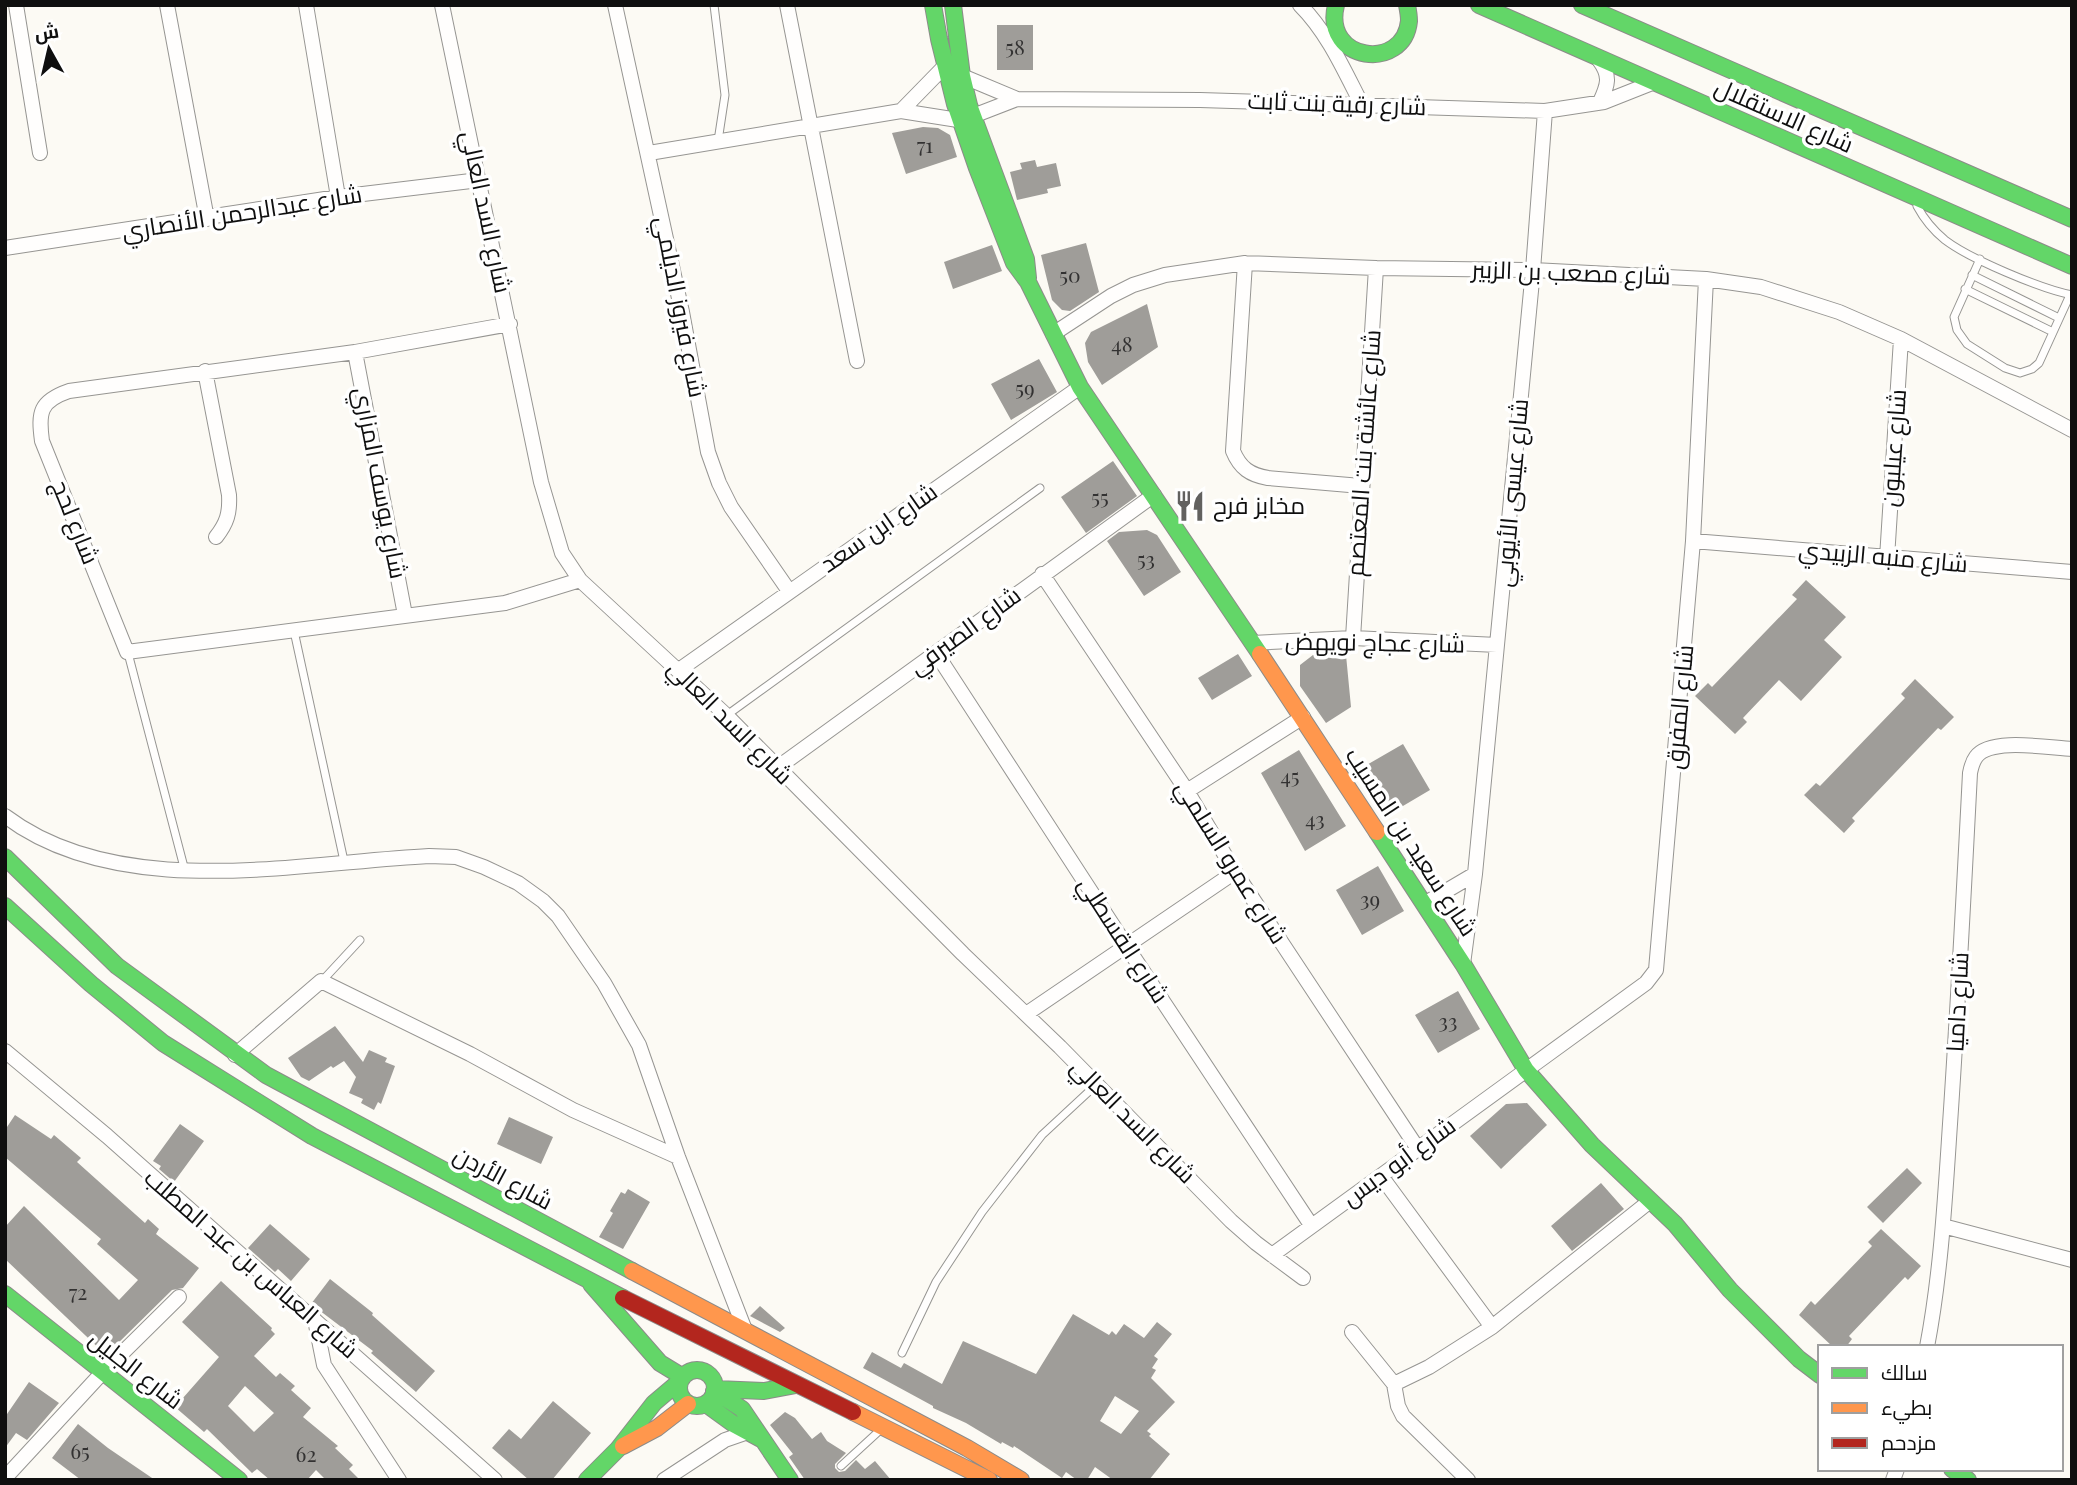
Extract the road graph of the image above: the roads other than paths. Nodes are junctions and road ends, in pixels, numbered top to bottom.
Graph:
1 (16, 5) edge
2 (167, 5) edge
3 (306, 5) edge
4 (442, 5) edge
5 (615, 5) edge
6 (714, 5) edge
7 (787, 5) edge
8 (933, 5) edge
9 (1300, 5) edge
10 (1336, 5) edge
11 (1407, 5) edge
12 (1479, 5) edge
13 (1582, 5) edge
14 (954, 12) edge
15 (1599, 60) junction
16 (943, 68) junction
17 (962, 76) junction
18 (1652, 83) junction
19 (1017, 99) junction
20 (1601, 103) junction
21 (1362, 105) junction
22 (901, 111) junction
23 (1545, 111) junction
24 (966, 118) junction
25 (810, 127) junction
26 (718, 142) junction
27 (40, 153) dead end
28 (649, 153) junction
29 (479, 180) junction
30 (1912, 196) junction
31 (338, 197) junction
32 (207, 219) junction
33 (2072, 219) edge
34 (5, 248) edge
35 (1980, 259) junction
36 (1245, 263) junction
37 (2072, 266) edge
38 (1376, 268) junction
39 (1533, 270) junction
40 (1972, 275) junction
41 (1706, 279) junction
42 (1965, 289) junction
43 (2071, 295) edge
44 (2059, 318) junction
45 (510, 324) junction
46 (2053, 332) junction
47 (1052, 334) junction
48 (1901, 339) junction
49 (355, 352) junction
50 (857, 361) dead end
51 (205, 371) junction
52 (1080, 387) junction
53 (2072, 430) edge
54 (1361, 486) junction
55 (1040, 488) dead end
56 (1154, 495) junction
57 (216, 537) dead end
58 (1693, 541) junction
59 (1887, 558) junction
60 (2072, 572) edge
61 (1042, 575) junction
62 (580, 580) junction
63 (789, 591) junction
64 (405, 615) junction
65 (294, 631) junction
66 (1353, 638) junction
67 (1252, 643) junction
68 (1497, 645) junction
69 (127, 652) junction
70 (936, 653) junction
71 (680, 670) junction
72 (726, 715) junction
73 (1303, 717) junction
74 (2072, 749) edge
75 (777, 768) junction
76 (1187, 791) junction
77 (5, 816) edge
78 (5, 857) edge
79 (344, 861) junction
80 (185, 872) junction
81 (1235, 872) junction
82 (1475, 874) junction
83 (1424, 904) junction
84 (5, 906) edge
85 (360, 940) dead end
86 (99, 947) junction
87 (1127, 947) junction
88 (1463, 964) junction
89 (77, 972) junction
90 (321, 981) junction
91 (1026, 1014) junction
92 (5, 1051) edge
93 (235, 1055) junction
94 (1526, 1070) junction
95 (1097, 1084) junction
96 (1418, 1149) junction
97 (678, 1157) junction
98 (1381, 1176) junction
99 (1650, 1200) junction
100 (1311, 1225) junction
101 (1943, 1227) junction
102 (1272, 1255) junction
103 (2072, 1261) edge
104 (1303, 1278) dead end
105 (588, 1280) junction
106 (5, 1294) edge
107 (179, 1297) dead end
108 (315, 1320) junction
109 (1492, 1327) junction
110 (745, 1331) junction
111 (1352, 1332) dead end
112 (1927, 1345) edge
113 (902, 1353) dead end
114 (102, 1373) junction
115 (1818, 1373) edge
116 (682, 1379) junction
117 (1394, 1384) junction
118 (796, 1385) junction
119 (712, 1395) junction
120 (688, 1404) junction
121 (884, 1426) junction
122 (755, 1434) junction
123 (619, 1448) junction
124 (841, 1466) dead end
125 (5, 1478) edge
126 (239, 1480) edge
127 (399, 1480) edge
128 (495, 1480) edge
129 (587, 1480) edge
130 (664, 1480) edge
131 (790, 1480) edge
132 (989, 1480) edge
133 (1021, 1480) edge
134 (1468, 1480) edge

1 - 27 street
2 - 32 street
3 - 31 street
4 - 29 street, شارع السد العالي
5 - 28 street, شارع فيروز الديلمي
6 - 26 lane
7 - 25 street
8 - 16 main road
9 - 21 street
10 - 11 main road
12 - 15 main road, شارع الاستقلال
13 - 33 main road, شارع الاستقلال
14 - 17 main road, شارع سعيد بن المسيب
15 - 18 main road, شارع الاستقلال
15 - 20 street
16 - 22 street
16 - 24 main road
17 - 19 street, شارع رقية بنت ثابت
17 - 24 main road, شارع سعيد بن المسيب
18 - 20 street, شارع رقية بنت ثابت
18 - 30 main road, شارع الاستقلال
19 - 21 street, شارع رقية بنت ثابت
19 - 24 street, شارع رقية بنت ثابت
20 - 23 street, شارع رقية بنت ثابت
21 - 23 street, شارع رقية بنت ثابت
22 - 24 street
22 - 25 street
23 - 39 street, شارع عيسى الأيوبي
24 - 47 main road, شارع سعيد بن المسيب
25 - 26 street
25 - 50 street
26 - 28 street
28 - 63 street, شارع فيروز الديلمي
29 - 31 street, شارع عبدالرحمن الأنصاري
29 - 45 street, شارع السد العالي
30 - 35 lane
30 - 37 main road, شارع الاستقلال
31 - 32 street, شارع عبدالرحمن الأنصاري
32 - 34 street, شارع عبدالرحمن الأنصاري
35 - 40 lane
35 - 43 lane
36 - 38 street, شارع مصعب بن الزبير
36 - 47 street, شارع مصعب بن الزبير
36 - 54 street
38 - 39 street, شارع مصعب بن الزبير
38 - 54 street, شارع عائشة بنت المعتصم
39 - 41 street, شارع مصعب بن الزبير
39 - 68 street, شارع عيسى الأيوبي
40 - 42 lane
40 - 44 lane
41 - 48 street, شارع مصعب بن الزبير
41 - 58 street, شارع المفرق
42 - 46 lane
42 - 46 lane
43 - 44 lane
44 - 46 lane
45 - 49 street, شارع لحج
45 - 62 street, شارع السد العالي
47 - 52 main road, شارع سعيد بن المسيب
48 - 53 street, شارع مصعب بن الزبير
48 - 59 street, شارع عيلبون
49 - 51 street, شارع لحج
49 - 64 street, شارع يوسف المزاري
51 - 57 street
51 - 69 street, شارع لحج
52 - 56 main road, شارع سعيد بن المسيب
52 - 63 street, شارع ابن سعد
54 - 66 street, شارع عائشة بنت المعتصم
55 - 72 lane
56 - 61 street, شارع الصيرفي
56 - 67 main road, شارع سعيد بن المسيب
58 - 59 street, شارع منبه الزبيدي
58 - 94 street, شارع المفرق
59 - 60 street, شارع منبه الزبيدي
61 - 70 street, شارع الصيرفي
61 - 76 street, شارع عمرو السلمي
62 - 64 street
62 - 71 street, شارع السد العالي
63 - 71 street, شارع ابن سعد
64 - 65 street
65 - 69 street
65 - 79 lane
66 - 67 street, شارع عجاج نويهض
66 - 68 street, شارع عجاج نويهض
67 - 73 main road, شارع سعيد بن المسيب
68 - 82 street, شارع عيسى الأيوبي
69 - 80 lane
70 - 75 street, شارع الصيرفي
70 - 87 street, شارع القسطلي
71 - 72 street, شارع السد العالي
72 - 75 street, شارع السد العالي
73 - 76 street
73 - 83 main road, شارع سعيد بن المسيب
74 - 101 street, شارع داميا
75 - 91 street, شارع السد العالي
76 - 81 street, شارع عمرو السلمي
77 - 80 street
78 - 86 main road, شارع الأردن
79 - 80 street
79 - 97 street
81 - 87 street
81 - 96 street, شارع عمرو السلمي
82 - 83 street
82 - 88 street, شارع عيسى الأيوبي
83 - 88 main road, شارع سعيد بن المسيب
84 - 89 main road, شارع الأردن
85 - 90 lane
86 - 89 main road
86 - 93 main road, شارع الأردن
87 - 91 street
87 - 100 street, شارع القسطلي
88 - 94 main road, شارع سعيد بن المسيب
89 - 105 main road, شارع الأردن
90 - 93 street
90 - 97 street
91 - 95 street, شارع السد العالي
92 - 108 street, شارع العباس بن عبد المطلب
93 - 110 main road, شارع الأردن
94 - 96 street, شارع أبو ديس
94 - 99 main road, شارع سعيد بن المسيب
95 - 102 street, شارع السد العالي
95 - 113 lane
96 - 98 street, شارع أبو ديس
97 - 110 street
98 - 100 street, شارع أبو ديس
98 - 109 street
99 - 109 street
99 - 115 main road, شارع سعيد بن المسيب
100 - 102 street, شارع أبو ديس
101 - 103 street
101 - 112 street, شارع داميا
102 - 104 street, شارع السد العالي
105 - 116 main road
105 - 118 main road, شارع الأردن
106 - 114 main road, شارع الجليل
107 - 114 street
108 - 127 street
108 - 128 street, شارع العباس بن عبد المطلب
109 - 117 street
110 - 133 main road, شارع الأردن
111 - 117 street
114 - 125 street
114 - 126 main road, شارع الجليل
116 - 119 main road
116 - 120 main road
116 - 123 main road
117 - 134 street
118 - 119 main road
118 - 121 main road, شارع الأردن
119 - 120 main road
119 - 122 main road
120 - 123 main road
121 - 124 lane
121 - 132 main road, شارع الأردن
122 - 130 street
122 - 131 main road
123 - 129 main road

